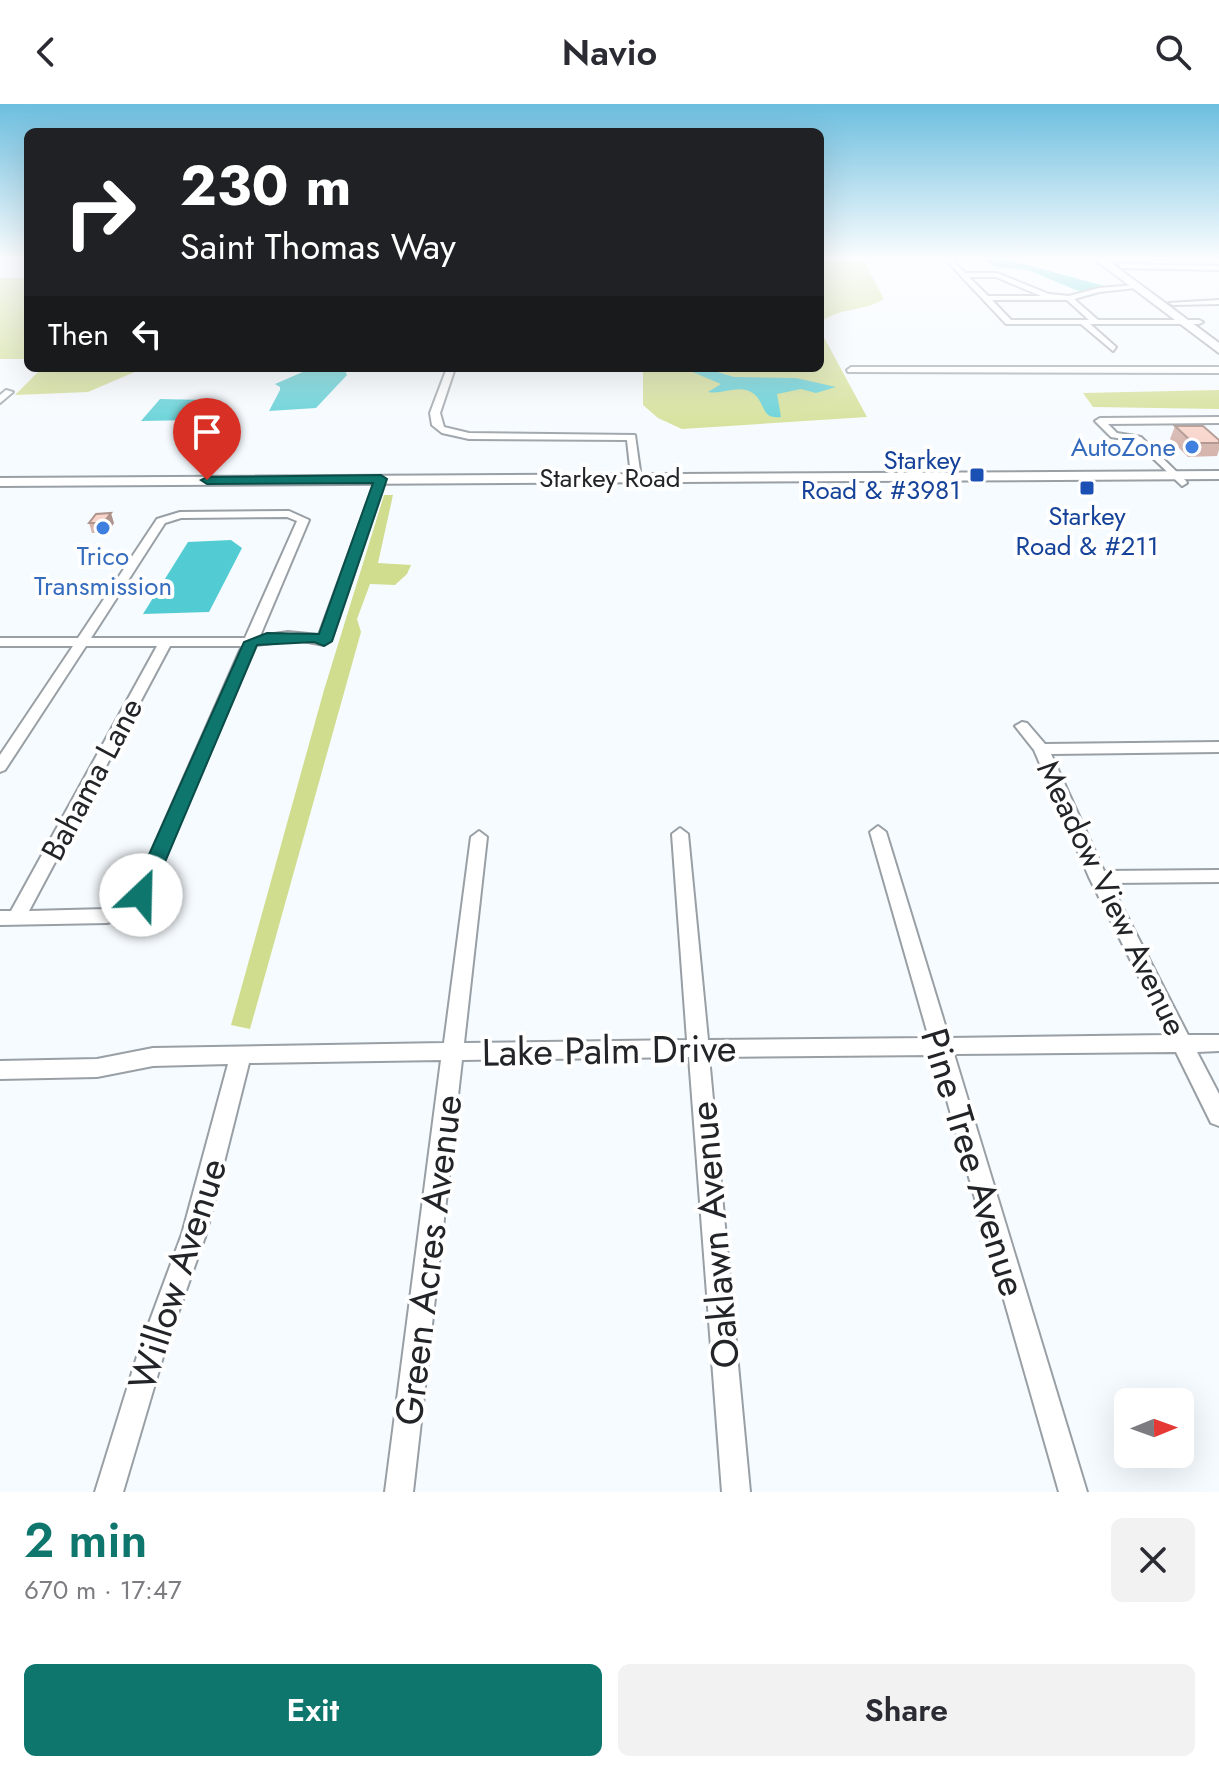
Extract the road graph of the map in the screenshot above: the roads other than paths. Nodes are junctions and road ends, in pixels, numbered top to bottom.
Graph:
1 (1085, 324) edge
2 (1186, 324) edge
3 (1201, 324) edge
4 (1217, 343) edge
5 (1113, 349) dead end
6 (851, 370) dead end
7 (1219, 370) edge
8 (450, 372) edge
9 (9, 392) dead end
10 (0, 400) edge
11 (1219, 420) edge
12 (1219, 475) edge
13 (1178, 479) junction
14 (0, 482) edge
15 (636, 482) junction
16 (380, 483) junction
17 (1219, 483) edge
18 (0, 489) edge
19 (167, 640) junction
20 (83, 641) junction
21 (0, 642) edge
22 (251, 642) junction
23 (1022, 726) dead end
24 (1219, 747) edge
25 (1041, 749) junction
26 (0, 767) edge
27 (878, 832) dead end
28 (680, 834) dead end
29 (479, 837) dead end
30 (1219, 876) edge
31 (1098, 877) junction
32 (9, 918) edge
33 (1182, 1042) junction
34 (1219, 1043) edge
35 (939, 1046) junction
36 (699, 1049) junction
37 (454, 1052) junction
38 (241, 1055) junction
39 (0, 1070) edge
40 (1219, 1116) edge
41 (109, 1492) edge
42 (399, 1492) edge
43 (736, 1492) edge
44 (1073, 1492) edge

1 - 5 street
2 - 4 main road
3 - 4 main road
6 - 7 street
8 - 15 street
9 - 10 street
11 - 13 street
12 - 13 main road, Starkey Road
13 - 15 main road, Starkey Road
13 - 17 main road, Starkey Road
14 - 16 main road, Starkey Road
15 - 16 main road, Starkey Road
16 - 18 main road, Starkey Road
16 - 22 street
19 - 20 street
19 - 22 street
19 - 32 street, Bahama Lane
20 - 21 street
20 - 22 street
20 - 26 street
22 - 32 street
23 - 25 street, Meadow View Avenue
24 - 25 street
25 - 31 street, Meadow View Avenue
27 - 35 street, Pine Tree Avenue
28 - 36 street, Oaklawn Avenue
29 - 37 street, Green Acres Avenue
30 - 31 street
31 - 33 street, Meadow View Avenue
33 - 34 street, Lake Palm Drive
33 - 35 street, Lake Palm Drive
33 - 40 street, Meadow View Avenue
35 - 36 street, Lake Palm Drive
35 - 44 street, Pine Tree Avenue
36 - 37 street, Lake Palm Drive
36 - 43 street, Oaklawn Avenue
37 - 38 street, Lake Palm Drive
37 - 42 street, Green Acres Avenue
38 - 39 street, Lake Palm Drive
38 - 41 street, Willow Avenue

